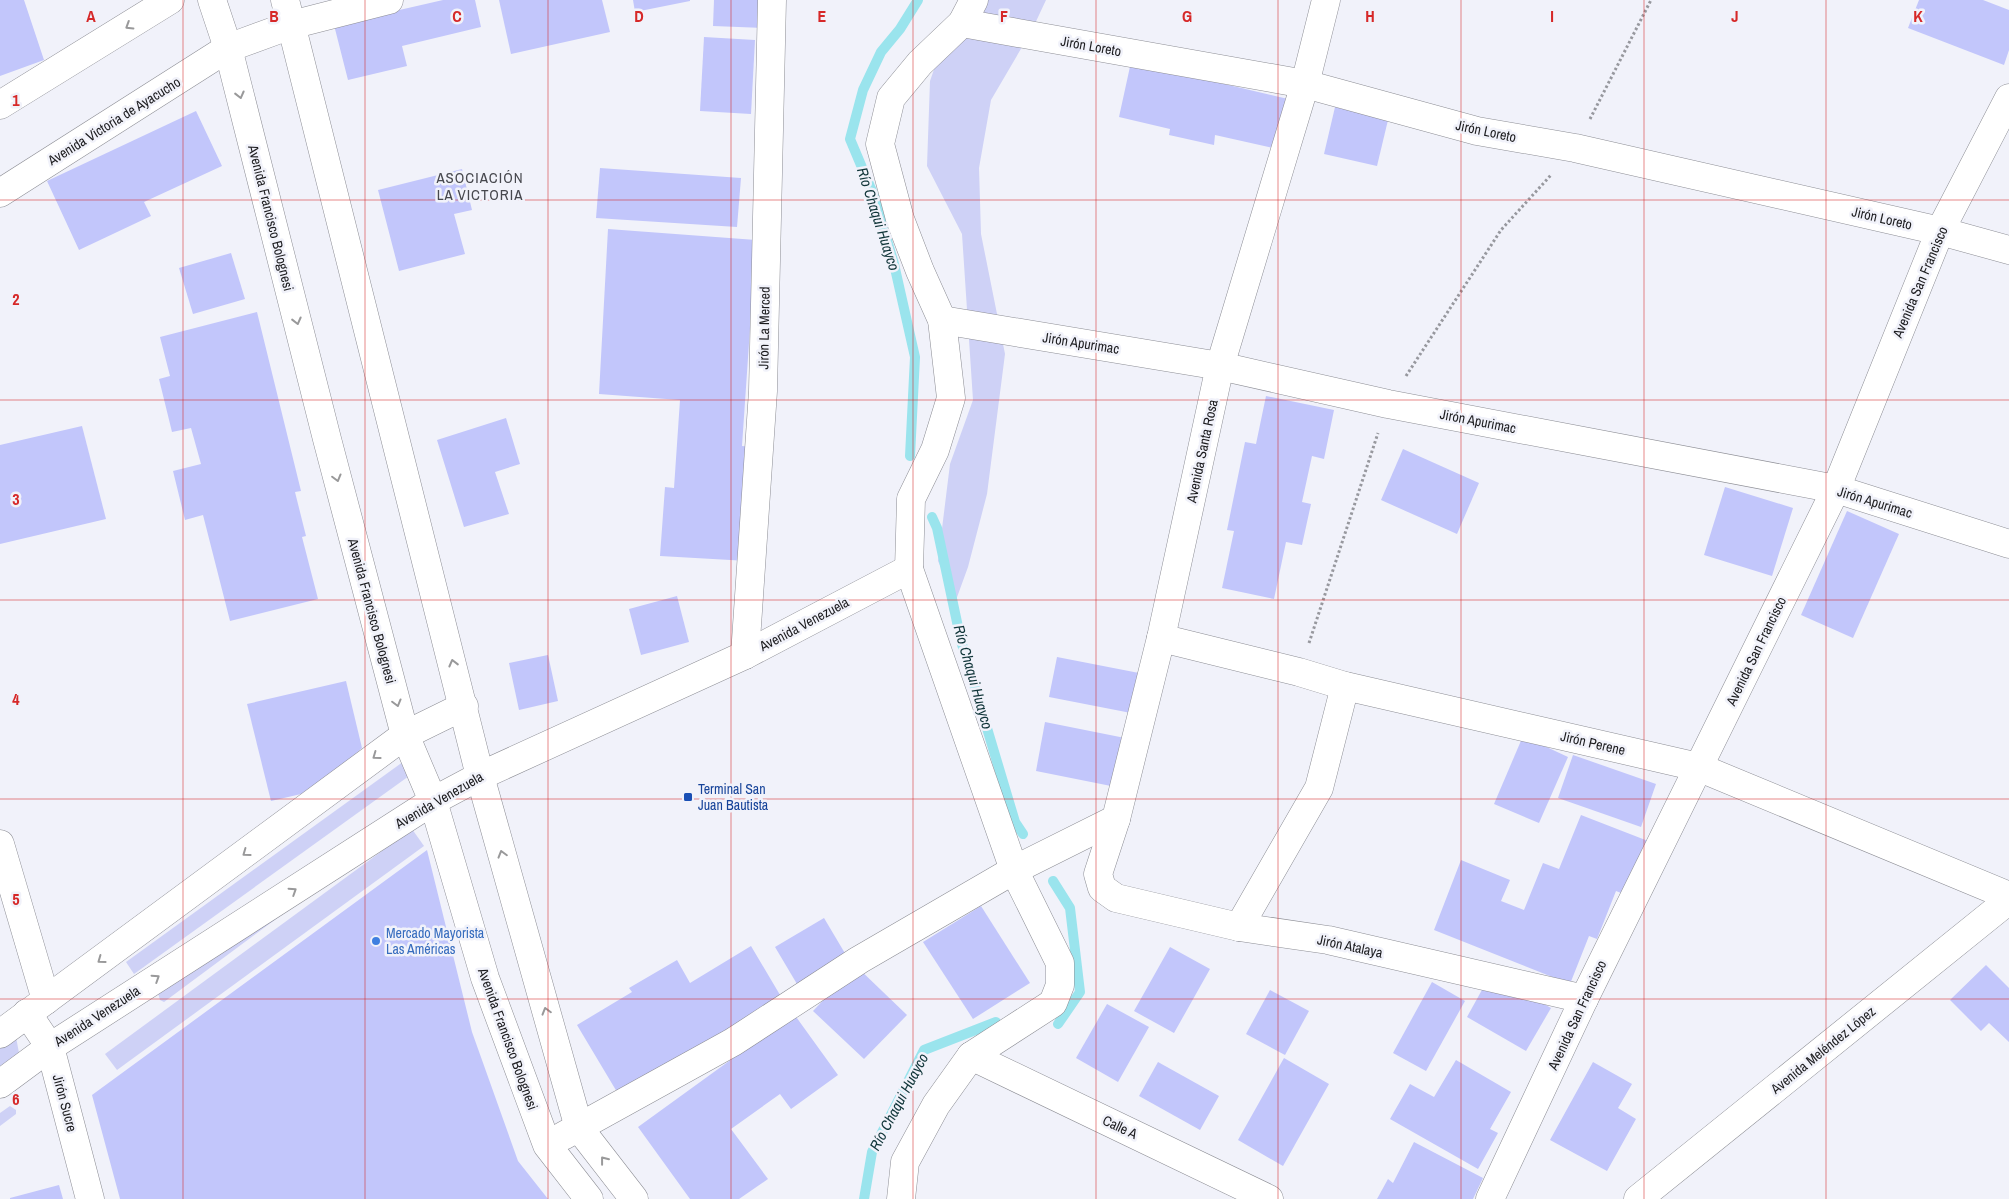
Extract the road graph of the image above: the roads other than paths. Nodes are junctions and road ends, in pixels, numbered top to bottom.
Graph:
1 (170, 0) edge
2 (212, 0) edge
3 (389, 0) edge
4 (772, 0) edge
5 (1326, 0) edge
6 (288, 12) edge
7 (968, 12) edge
8 (228, 48) junction
9 (1305, 84) junction
10 (2009, 98) edge
11 (0, 105) edge
12 (0, 193) edge
13 (1940, 231) junction
14 (2009, 250) edge
15 (942, 320) junction
16 (1220, 366) junction
17 (1836, 489) junction
18 (2009, 544) edge
19 (909, 569) junction
20 (1161, 638) junction
21 (745, 655) junction
22 (1345, 686) junction
23 (464, 706) junction
24 (405, 735) junction
25 (1698, 767) junction
26 (480, 776) junction
27 (433, 800) junction
28 (1116, 819) junction
29 (0, 844) edge
30 (1014, 870) junction
31 (1116, 898) joint
32 (2009, 898) edge
33 (1239, 927) junction
34 (1584, 999) junction
35 (37, 1006) junction
36 (0, 1034) edge
37 (50, 1047) junction
38 (971, 1056) junction
39 (0, 1084) edge
40 (578, 1128) junction
41 (547, 1144) junction
42 (90, 1199) edge
43 (589, 1199) edge
44 (634, 1199) edge
45 (901, 1199) edge
46 (1269, 1199) edge
47 (1490, 1199) edge
48 (1638, 1199) edge

1 -> 11 street
2 - 8 street, Avenida Francisco Bolognesi
3 - 6 street, Avenida Victoria de Ayacucho
4 - 21 street, Jirón La Merced
5 - 9 street, Avenida Santa Rosa
6 - 8 street, Avenida Victoria de Ayacucho
23 -> 6 street
7 - 9 street, Jirón Loreto
7 - 15 street
8 - 12 street, Avenida Victoria de Ayacucho
8 -> 24 street, Avenida Francisco Bolognesi
9 - 13 street, Jirón Loreto
9 - 16 street, Avenida Santa Rosa
10 - 13 street, Avenida San Francisco
13 - 14 street, Jirón Loreto
13 - 17 street, Avenida San Francisco
15 - 16 street, Jirón Apurimac
15 - 19 street
16 - 17 street, Jirón Apurimac
16 - 20 street, Avenida Santa Rosa
17 - 18 street, Jirón Apurimac
17 - 25 street, Avenida San Francisco
19 - 21 street, Avenida Venezuela
19 - 30 street
20 - 22 street, Jirón Perene
20 - 28 street, Avenida Santa Rosa
21 - 26 street, Avenida Venezuela
22 - 25 street, Jirón Perene
22 - 33 street
23 - 24 street
23 - 26 street
24 - 27 street, Avenida Francisco Bolognesi
24 -> 35 street
25 - 32 street, Jirón Perene
25 - 34 street, Avenida San Francisco
26 - 27 street, Avenida Venezuela
40 -> 26 street
37 -> 27 street, Avenida Venezuela
27 - 41 street, Avenida Francisco Bolognesi
28 - 30 street
28 - 31 street, Avenida Santa Rosa
29 - 35 street, Jirón Sucre
30 - 38 street
30 - 40 street
31 - 33 street, Jirón Atalaya
32 - 48 street, Avenida Meléndez López
33 - 34 street, Jirón Atalaya
34 - 47 street, Avenida San Francisco
35 - 36 street
35 - 37 street, Jirón Sucre
37 - 39 street, Avenida Venezuela
37 - 42 street, Jirón Sucre
38 - 45 street
38 - 46 street, Calle A
40 - 41 street
44 -> 40 street
41 - 43 street, Avenida Francisco Bolognesi

